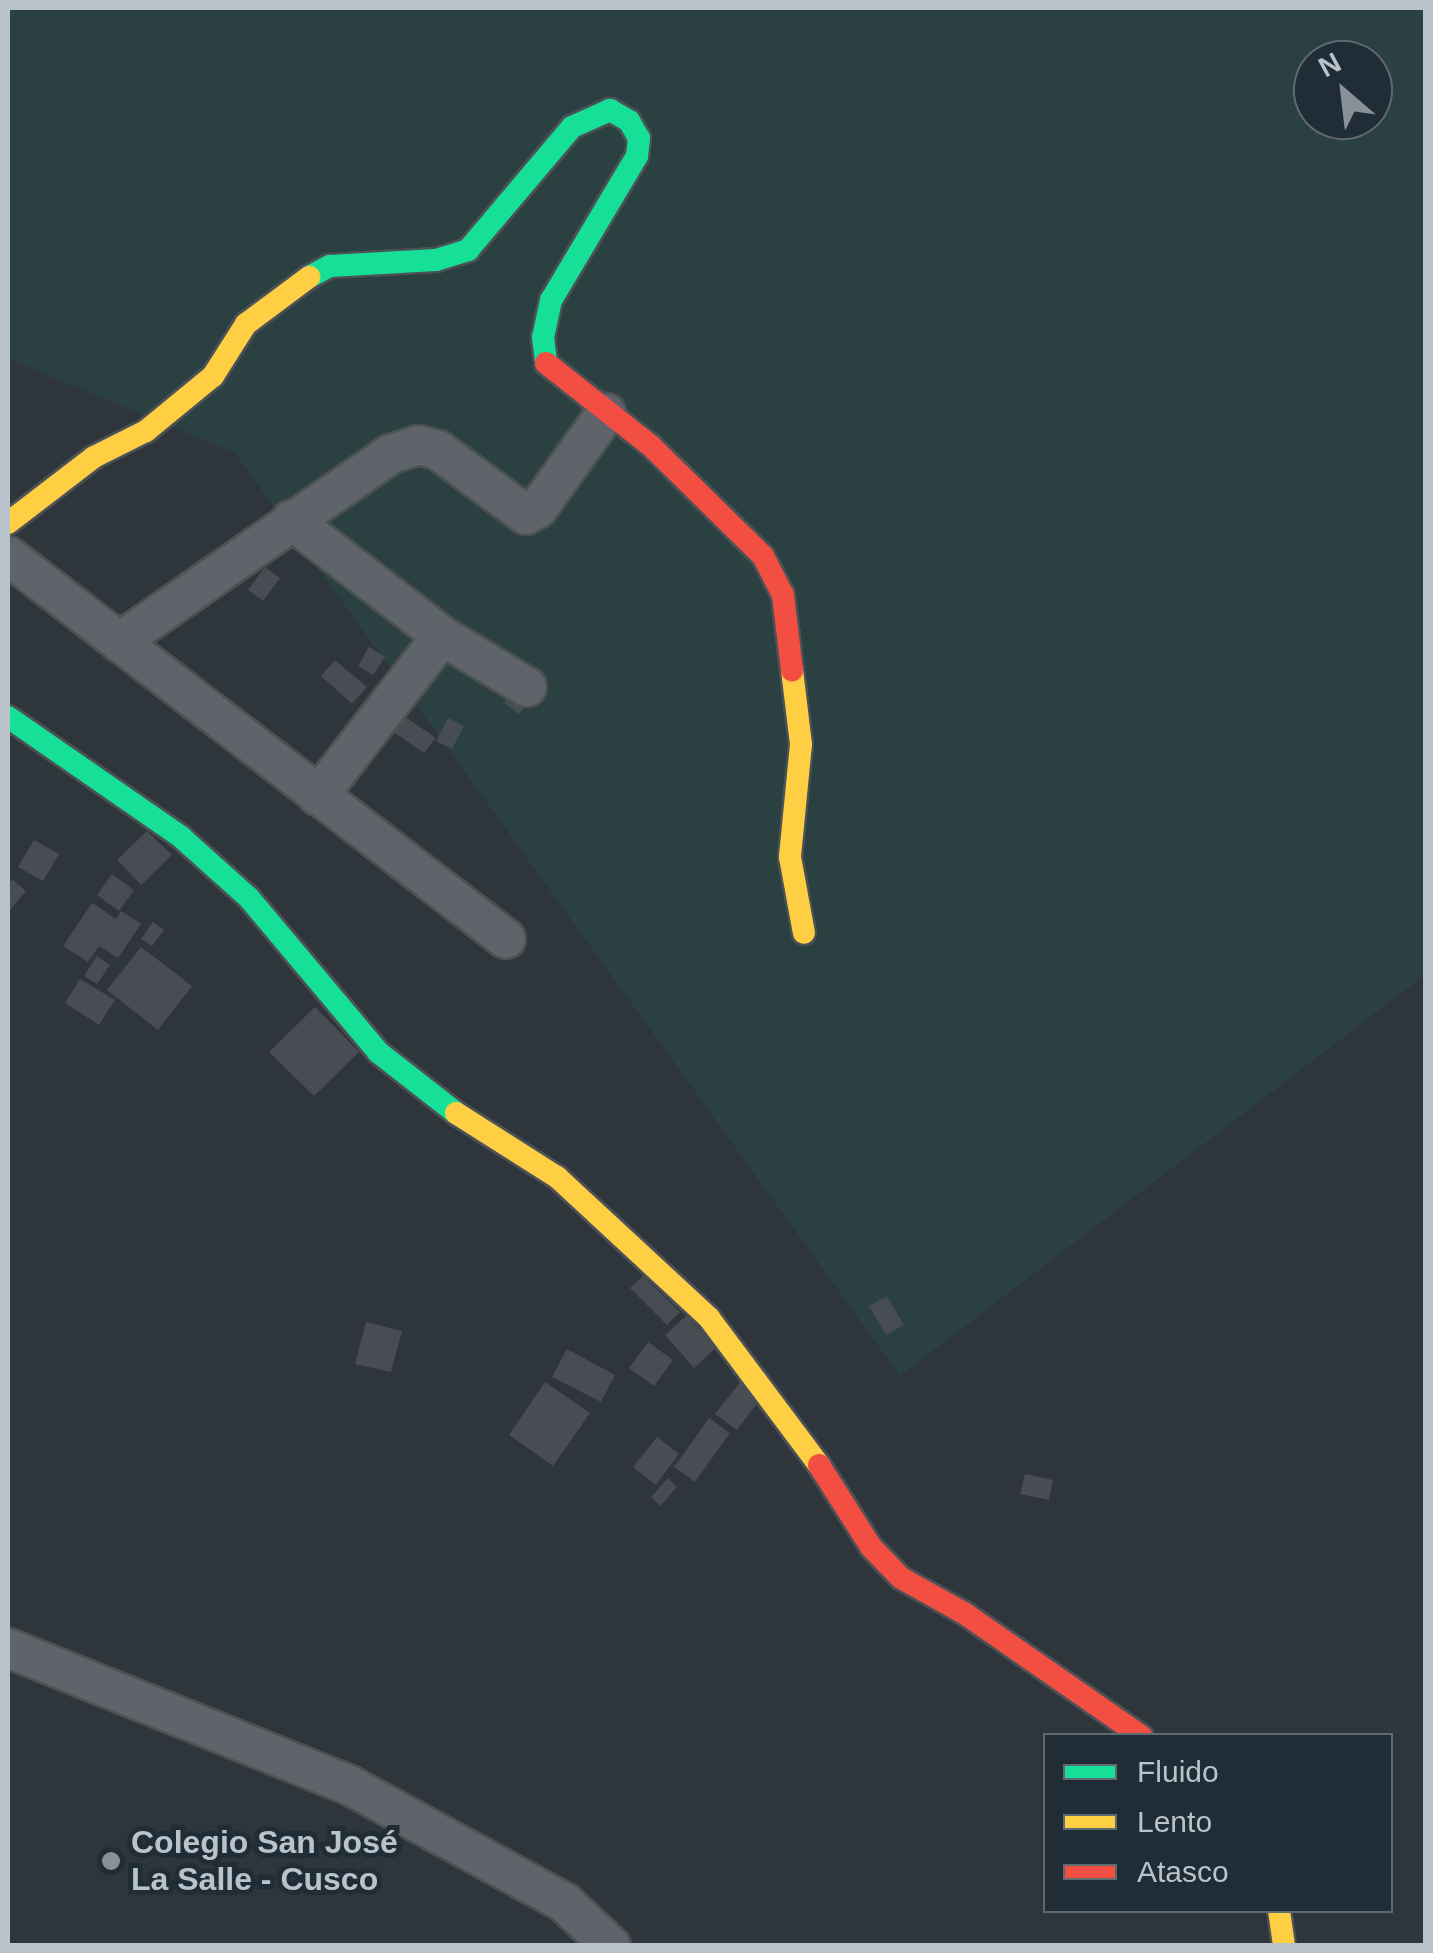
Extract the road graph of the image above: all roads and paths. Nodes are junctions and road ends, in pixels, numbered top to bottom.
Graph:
1 (606, 413) junction
2 (291, 520) junction
3 (8, 523) edge
4 (8, 556) edge
5 (442, 636) junction
6 (119, 642) junction
7 (527, 687) dead end
8 (8, 716) edge
9 (318, 796) junction
10 (804, 933) dead end
11 (506, 940) dead end
12 (8, 1648) edge
13 (1137, 1733) edge
14 (1280, 1913) edge
15 (611, 1946) edge
16 (1284, 1946) edge

1 - 2 street
1 - 3 street
1 - 10 street
2 - 5 street
2 - 6 street
4 - 6 street
5 - 7 street
5 - 9 street
6 - 9 street
8 - 13 street
9 - 11 street
12 - 15 street
14 - 16 street

